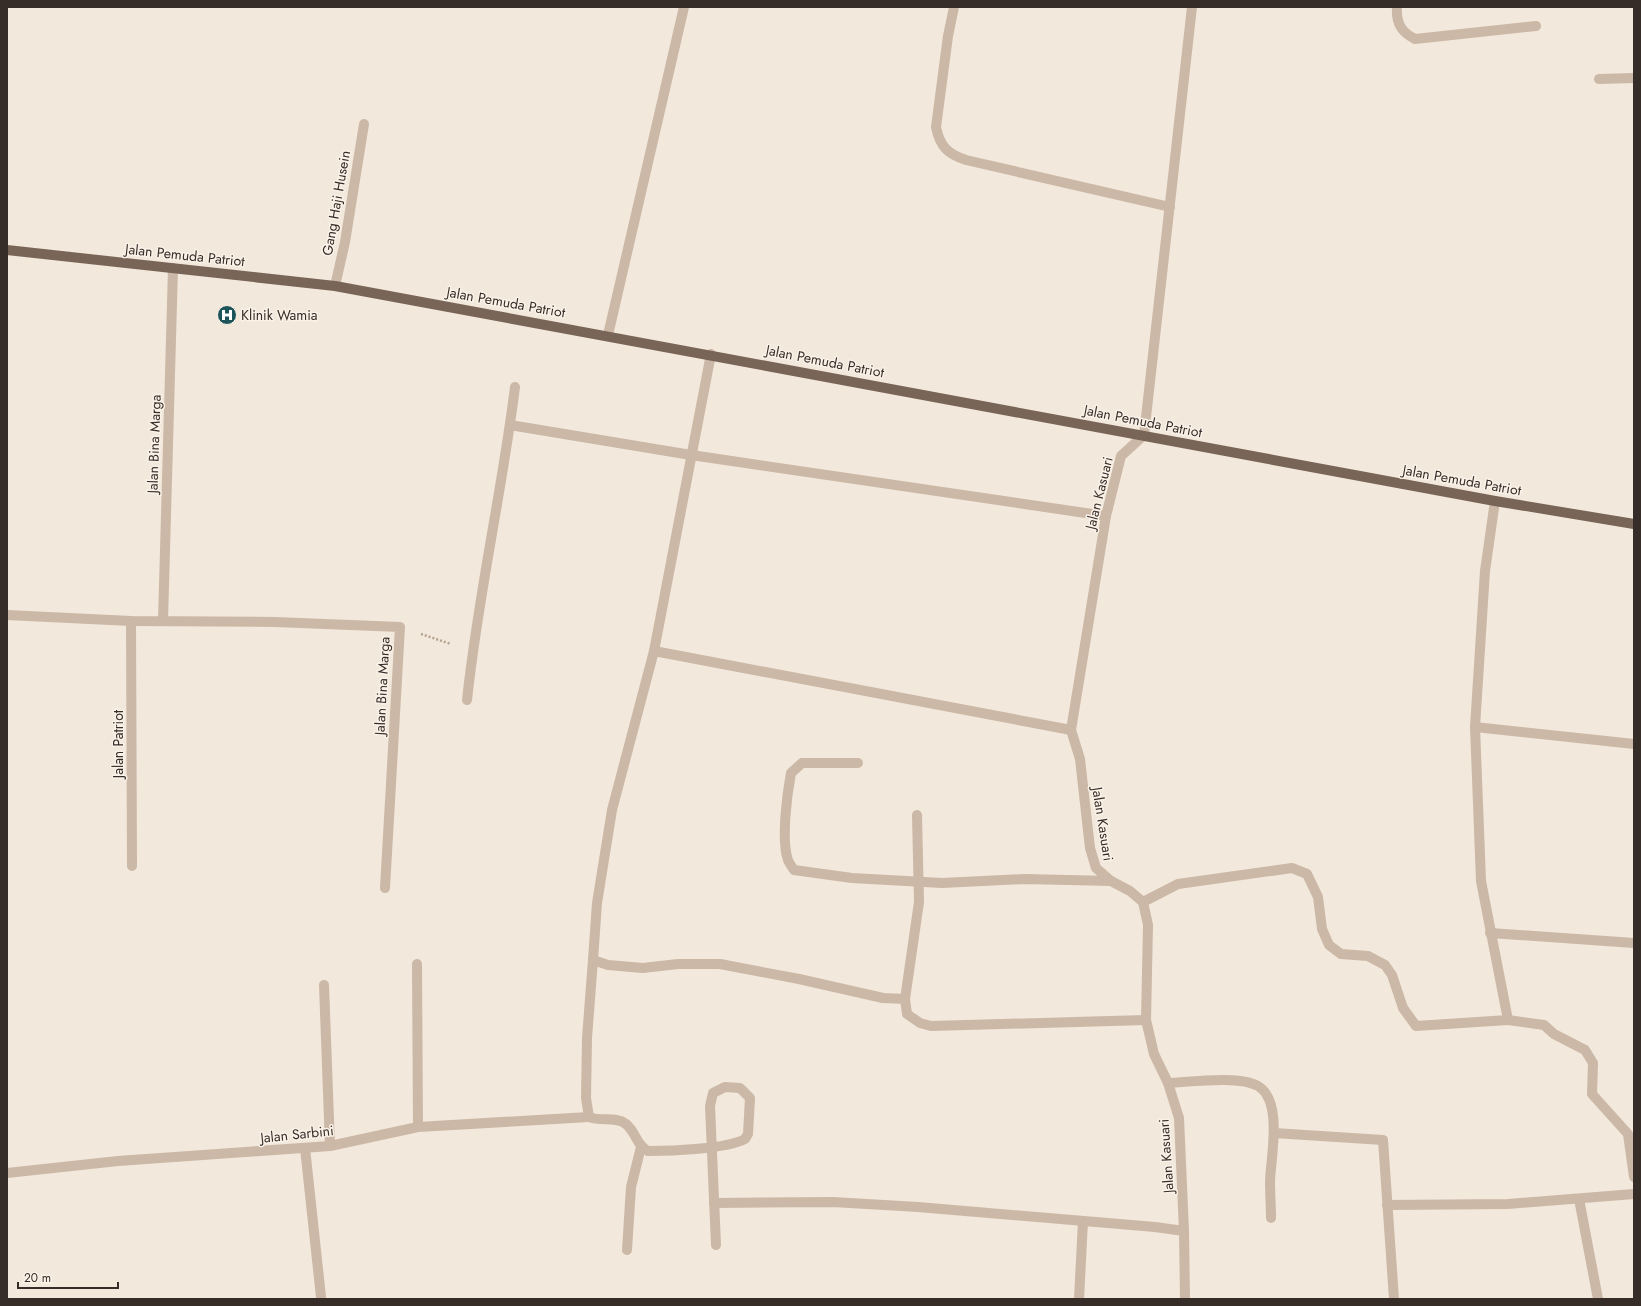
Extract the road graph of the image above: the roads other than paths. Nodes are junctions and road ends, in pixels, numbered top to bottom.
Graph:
1 (684, 7) edge
2 (954, 7) edge
3 (1192, 7) edge
4 (1397, 7) edge
5 (1536, 26) dead end
6 (1634, 78) edge
7 (1599, 80) dead end
8 (364, 124) dead end
9 (1170, 207) junction
10 (7, 250) edge
11 (173, 268) junction
12 (335, 286) junction
13 (608, 335) junction
14 (710, 354) junction
15 (515, 387) dead end
16 (510, 425) junction
17 (1144, 435) junction
18 (691, 456) junction
19 (1495, 501) junction
20 (1106, 516) junction
21 (1634, 524) edge
22 (7, 615) edge
23 (131, 621) junction
24 (163, 622) junction
25 (654, 651) junction
26 (468, 700) dead end
27 (1475, 727) junction
28 (1072, 730) junction
29 (1634, 744) edge
30 (858, 763) dead end
31 (917, 814) dead end
32 (132, 866) dead end
33 (1111, 881) junction
34 (920, 882) junction
35 (385, 888) dead end
36 (1143, 902) junction
37 (1490, 933) junction
38 (1634, 943) edge
39 (593, 960) junction
40 (417, 964) dead end
41 (324, 985) dead end
42 (905, 999) junction
43 (1146, 1020) junction
44 (1508, 1020) junction
45 (1168, 1083) junction
46 (589, 1117) junction
47 (418, 1127) junction
48 (1274, 1133) junction
49 (330, 1146) junction
50 (712, 1146) junction
51 (641, 1147) junction
52 (305, 1148) junction
53 (7, 1173) edge
54 (1634, 1177) edge
55 (1634, 1194) edge
56 (1579, 1199) junction
57 (714, 1203) junction
58 (1387, 1205) junction
59 (1271, 1218) dead end
60 (1083, 1221) junction
61 (1184, 1231) junction
62 (716, 1244) dead end
63 (627, 1250) dead end
64 (321, 1297) dead end
65 (1079, 1299) edge
66 (1185, 1299) edge
67 (1394, 1299) edge
68 (1598, 1299) edge

1 - 13 street
2 - 9 street
3 - 9 street
4 - 5 street
6 - 7 street
8 - 12 street, Gang Haji Husein
9 - 17 street
10 - 11 main road, Jalan Pemuda Patriot
11 - 12 main road, Jalan Pemuda Patriot
11 - 24 street, Jalan Bina Marga
12 - 13 main road, Jalan Pemuda Patriot
13 - 14 main road, Jalan Pemuda Patriot
14 - 17 main road, Jalan Pemuda Patriot
14 - 18 street
15 - 16 street
16 - 18 street
16 - 26 street
17 - 19 main road, Jalan Pemuda Patriot
17 - 20 street, Jalan Kasuari
18 - 20 street
18 - 25 street
19 - 21 main road, Jalan Pemuda Patriot
19 - 27 street
20 - 28 street, Jalan Kasuari
22 - 23 street, Jalan Bina Marga
23 - 24 street, Jalan Bina Marga
23 - 32 street, Jalan Patriot
24 - 35 street, Jalan Bina Marga
25 - 28 street
25 - 39 street
27 - 29 street
27 - 37 street
28 - 33 street, Jalan Kasuari
30 - 34 street
31 - 34 street
33 - 34 street
33 - 36 street, Jalan Kasuari
34 - 42 street
36 - 43 street, Jalan Kasuari
36 - 44 street
37 - 38 street
37 - 44 street
39 - 42 street
39 - 46 street
40 - 47 street
41 - 49 street
42 - 43 street
43 - 45 street, Jalan Kasuari
44 - 54 street
45 - 48 street
45 - 61 street, Jalan Kasuari
46 - 47 street, Jalan Sarbini
46 - 51 street, Jalan Sarbini
47 - 49 street, Jalan Sarbini
48 - 58 street
48 - 59 street
49 - 52 street, Jalan Sarbini
50 - 50 street
50 - 51 street
50 - 57 street
51 - 63 street
52 - 53 street, Jalan Sarbini
52 - 64 street
55 - 56 street
56 - 58 street
56 - 68 street
57 - 60 street
57 - 62 street
58 - 67 street
60 - 61 street
60 - 65 street
61 - 66 street, Jalan Kasuari

